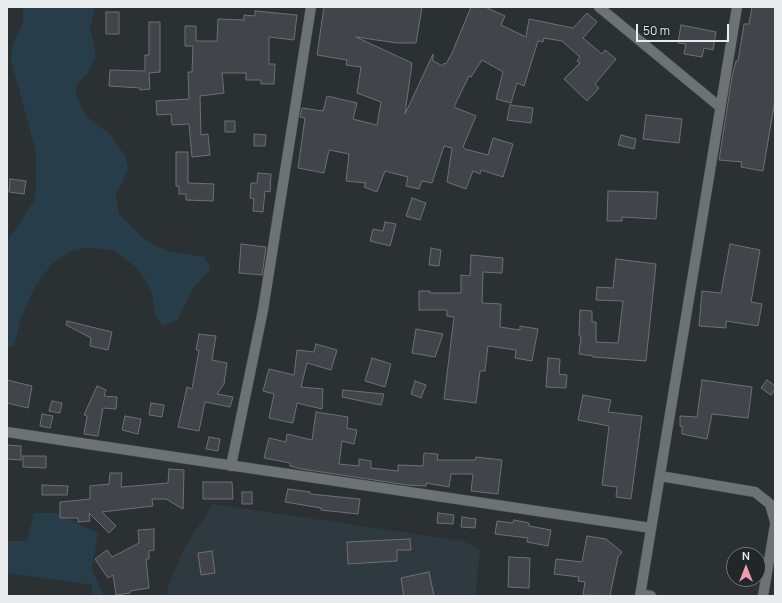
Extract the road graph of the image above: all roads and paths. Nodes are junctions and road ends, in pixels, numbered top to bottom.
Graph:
1 (311, 7) edge
2 (599, 7) edge
3 (737, 7) edge
4 (720, 107) junction
5 (7, 432) edge
6 (231, 466) junction
7 (660, 476) junction
8 (775, 522) edge
9 (775, 525) edge
10 (652, 528) junction
11 (644, 595) edge
12 (764, 596) edge

1 - 6 street
2 - 4 street
3 - 4 street
4 - 7 street
5 - 6 street
6 - 10 street
7 - 8 street
7 - 10 street
9 - 12 street
10 - 11 street

